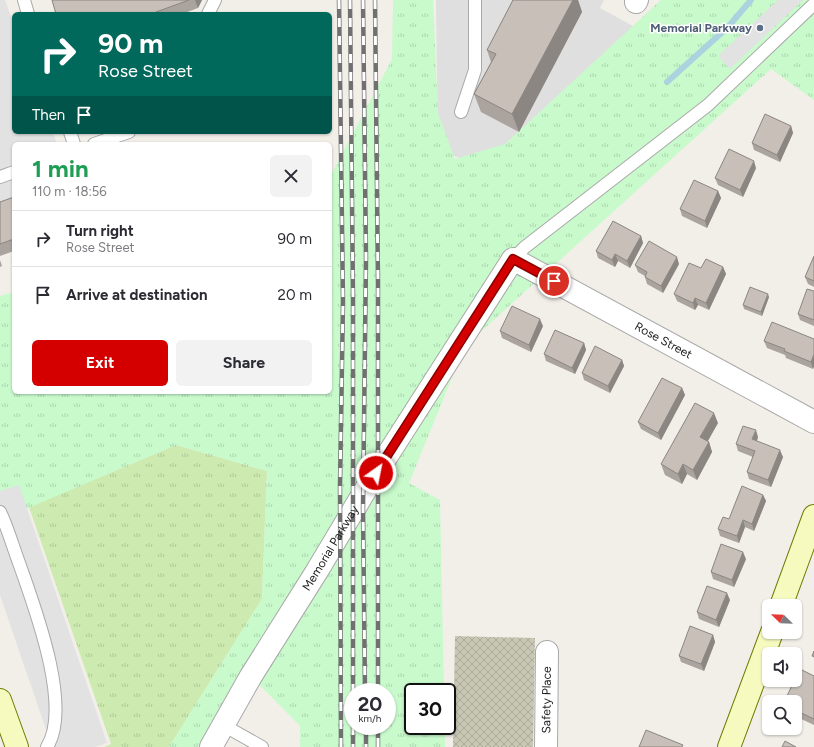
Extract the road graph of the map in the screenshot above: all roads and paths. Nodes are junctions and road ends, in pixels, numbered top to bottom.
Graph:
1 (24, 0) edge
2 (216, 0) edge
3 (475, 0) edge
4 (814, 4) edge
5 (27, 12) edge
6 (209, 12) edge
7 (461, 112) dead end
8 (122, 134) edge
9 (100, 142) edge
10 (12, 173) edge
11 (0, 177) edge
12 (513, 259) junction
13 (814, 422) edge
14 (0, 512) edge
15 (814, 516) edge
16 (784, 599) edge
17 (769, 639) edge
18 (547, 652) dead end
19 (0, 700) edge
20 (223, 725) junction
21 (17, 747) edge
22 (47, 747) edge
23 (211, 747) edge
24 (262, 747) edge
25 (546, 747) edge
26 (730, 747) edge

1 - 5 lane
2 - 6 lane
3 - 7 lane
4 - 12 lane, Memorial Parkway
8 - 9 lane
10 - 11 lane
12 - 13 street, Rose Street
12 - 20 street, Memorial Parkway
14 - 22 lane
15 - 16 street
17 - 26 street
18 - 25 street, Safety Place
19 - 21 street
20 - 23 street, Memorial Parkway
20 - 24 lane

